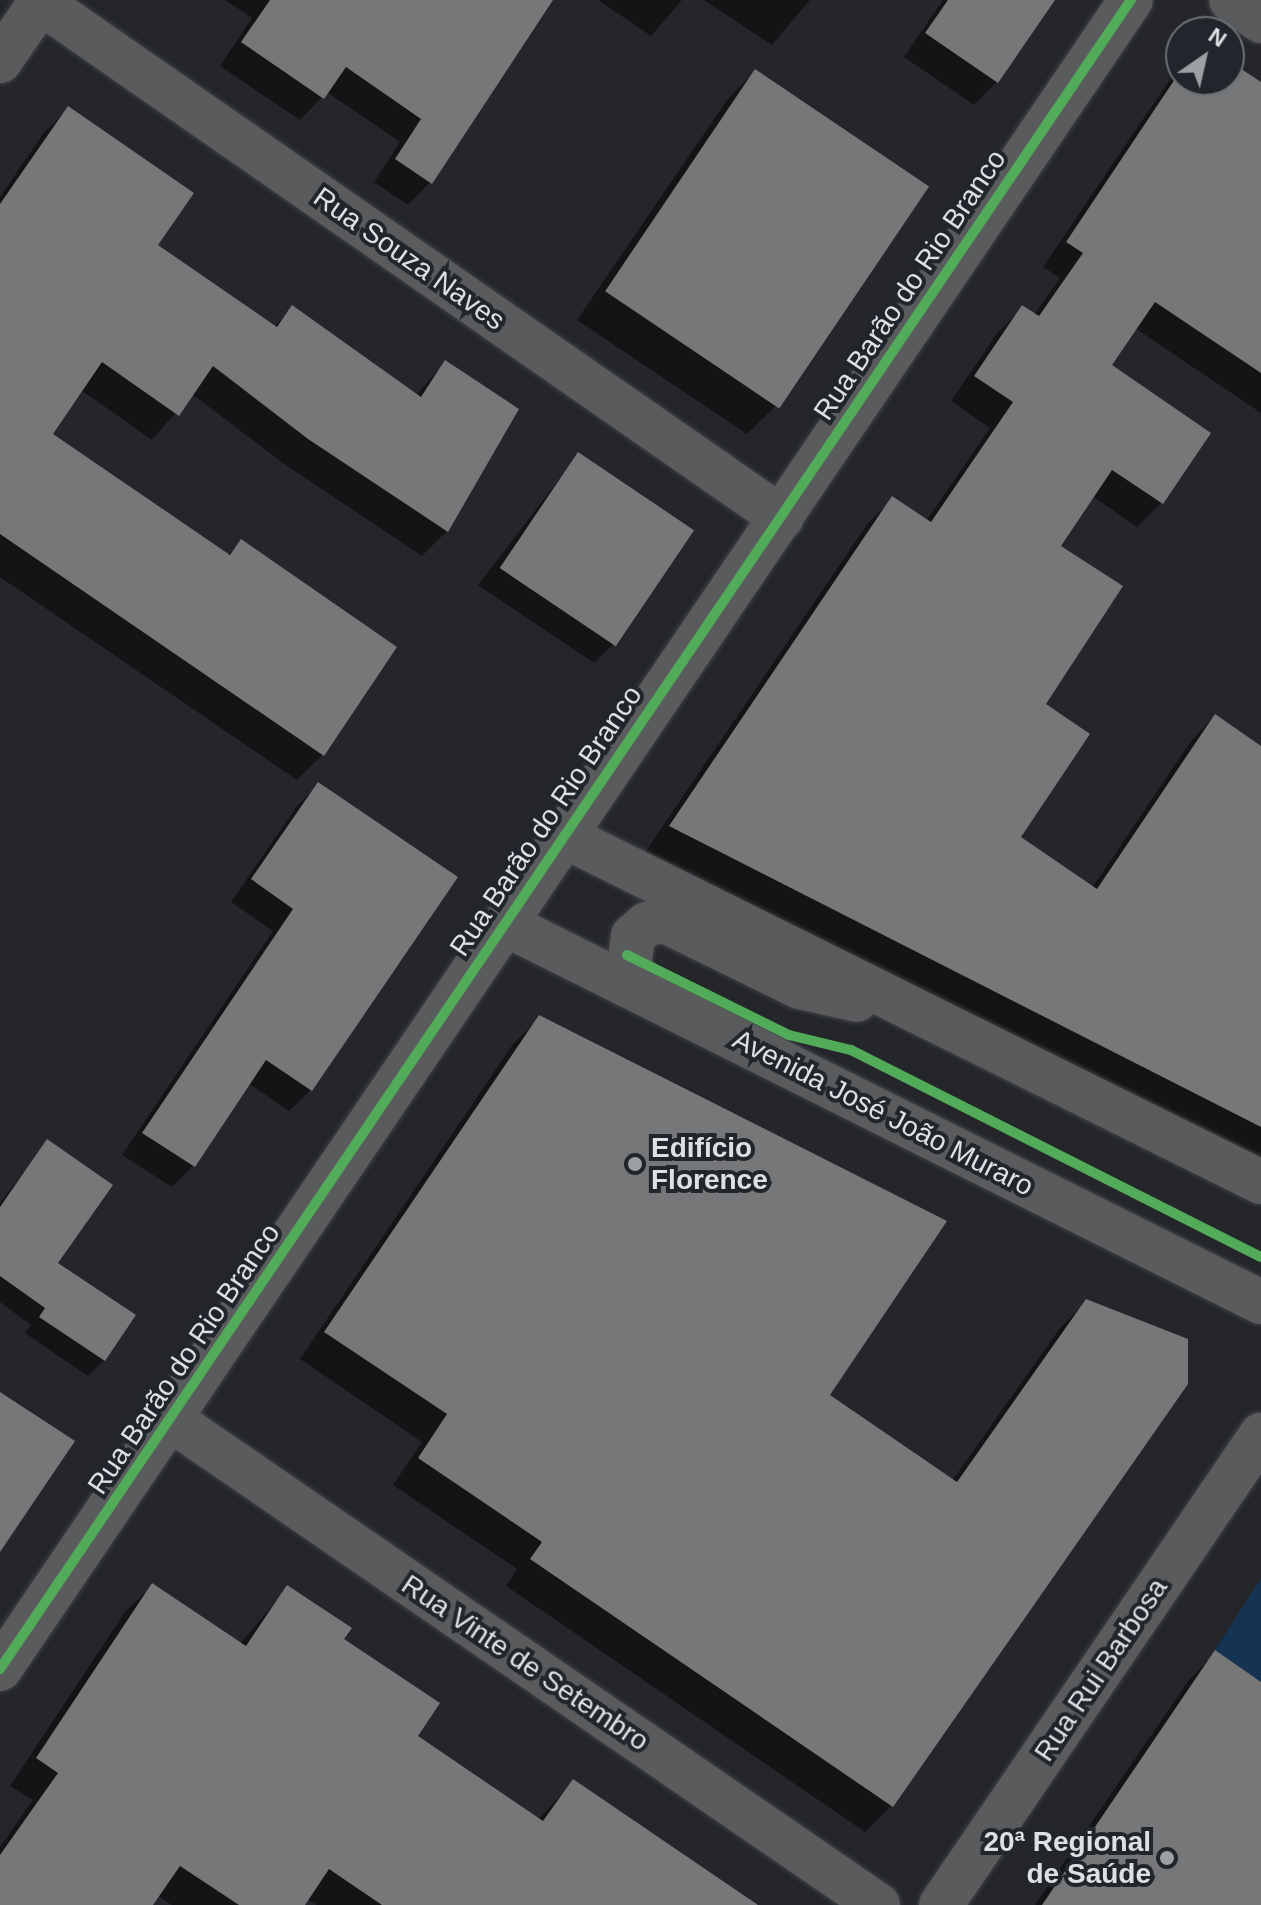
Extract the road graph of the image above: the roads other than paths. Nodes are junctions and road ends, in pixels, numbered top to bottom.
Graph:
1 (1131, 0) edge
2 (1231, 0) edge
3 (40, 1) edge
4 (1261, 21) edge
5 (0, 61) edge
6 (782, 518) junction
7 (564, 836) junction
8 (505, 924) junction
9 (627, 985) junction
10 (926, 1015) junction
11 (1261, 1182) edge
12 (1261, 1302) edge
13 (173, 1421) junction
14 (1261, 1435) edge
15 (0, 1669) edge
16 (878, 1905) edge
17 (941, 1905) edge

1 - 6 street, Rua Barão do Rio Branco
2 - 4 street
3 - 5 street
3 - 6 street, Rua Souza Naves
6 - 7 street, Rua Barão do Rio Branco
7 - 8 street, Rua Barão do Rio Branco
7 - 10 street
8 - 9 street, Avenida José João Muraro
8 - 13 street, Rua Barão do Rio Branco
9 - 10 street
9 - 12 street, Avenida José João Muraro
10 - 11 street
13 - 15 street, Rua Barão do Rio Branco
13 - 16 street, Rua Vinte de Setembro
14 - 17 street, Rua Rui Barbosa

